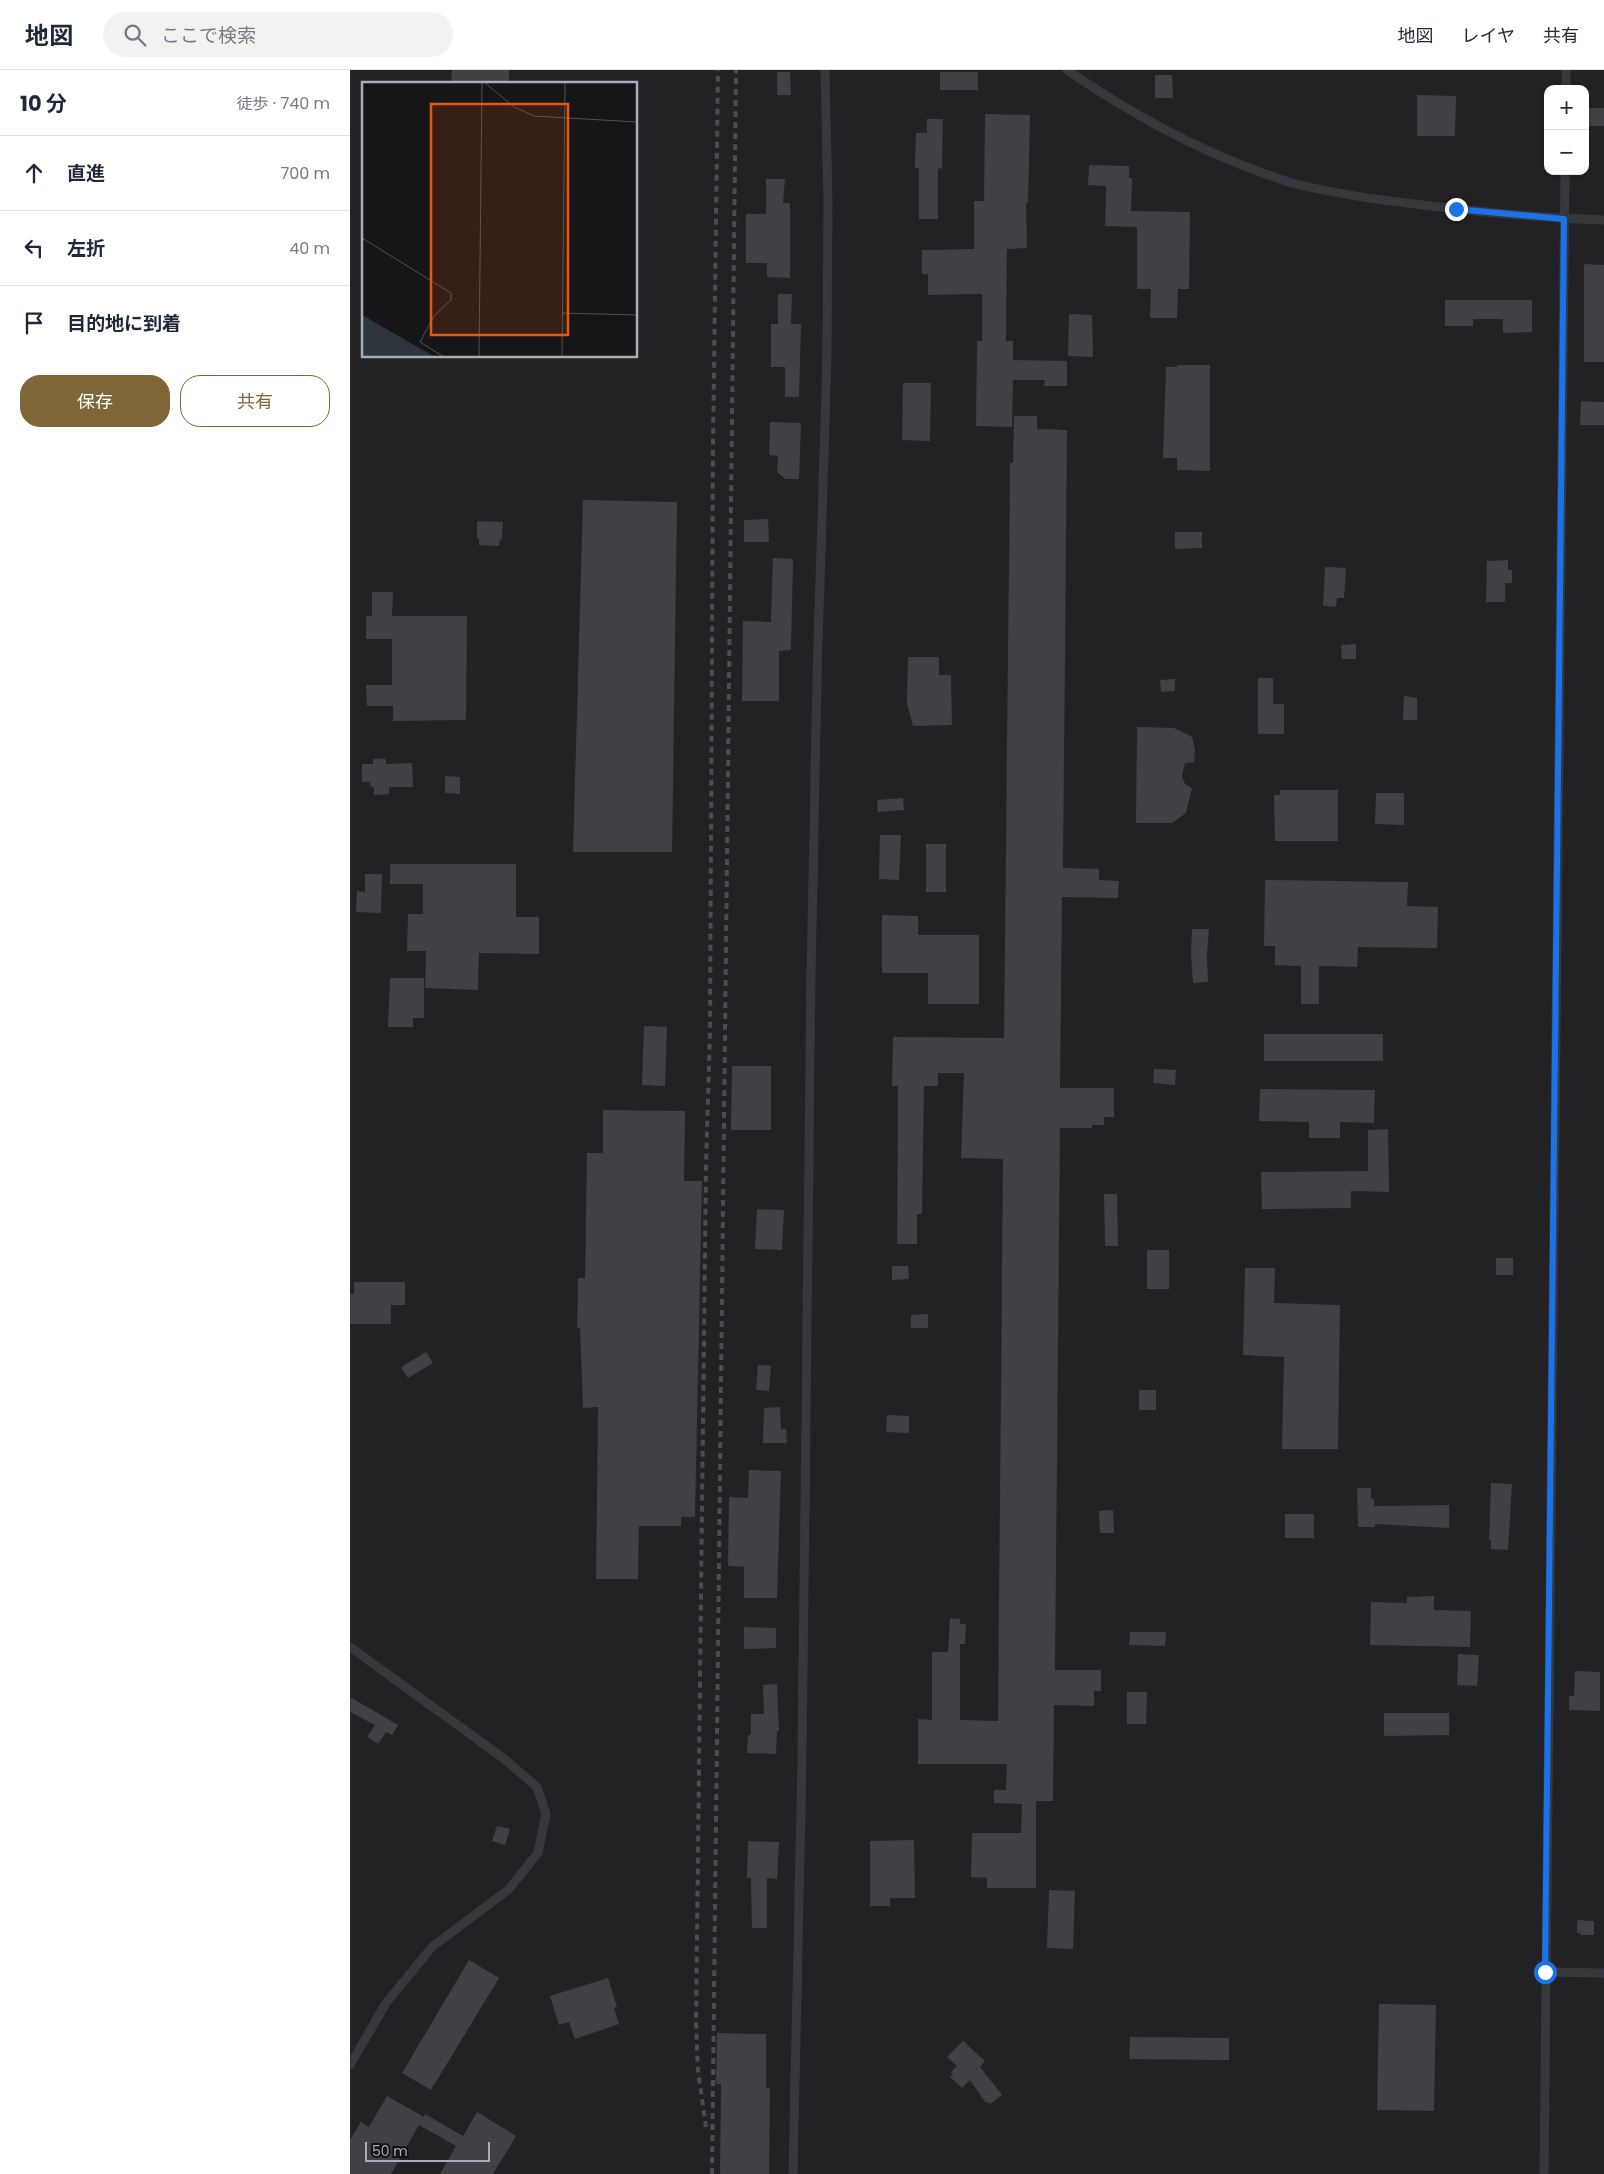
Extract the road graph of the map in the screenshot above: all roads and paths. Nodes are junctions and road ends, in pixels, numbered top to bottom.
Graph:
1 (825, 70) edge
2 (1067, 70) edge
3 (1566, 70) edge
4 (1566, 85) edge
5 (1565, 175) edge
6 (1564, 219) junction
7 (1604, 220) edge
8 (350, 1647) edge
9 (1545, 1972) junction
10 (1604, 1973) edge
11 (350, 2065) edge
12 (793, 2174) edge
13 (1544, 2174) edge

1 - 12 lane
2 - 6 lane
3 - 4 lane
5 - 6 lane
6 - 7 lane
6 - 9 lane
8 - 11 lane
9 - 10 lane
9 - 13 lane

